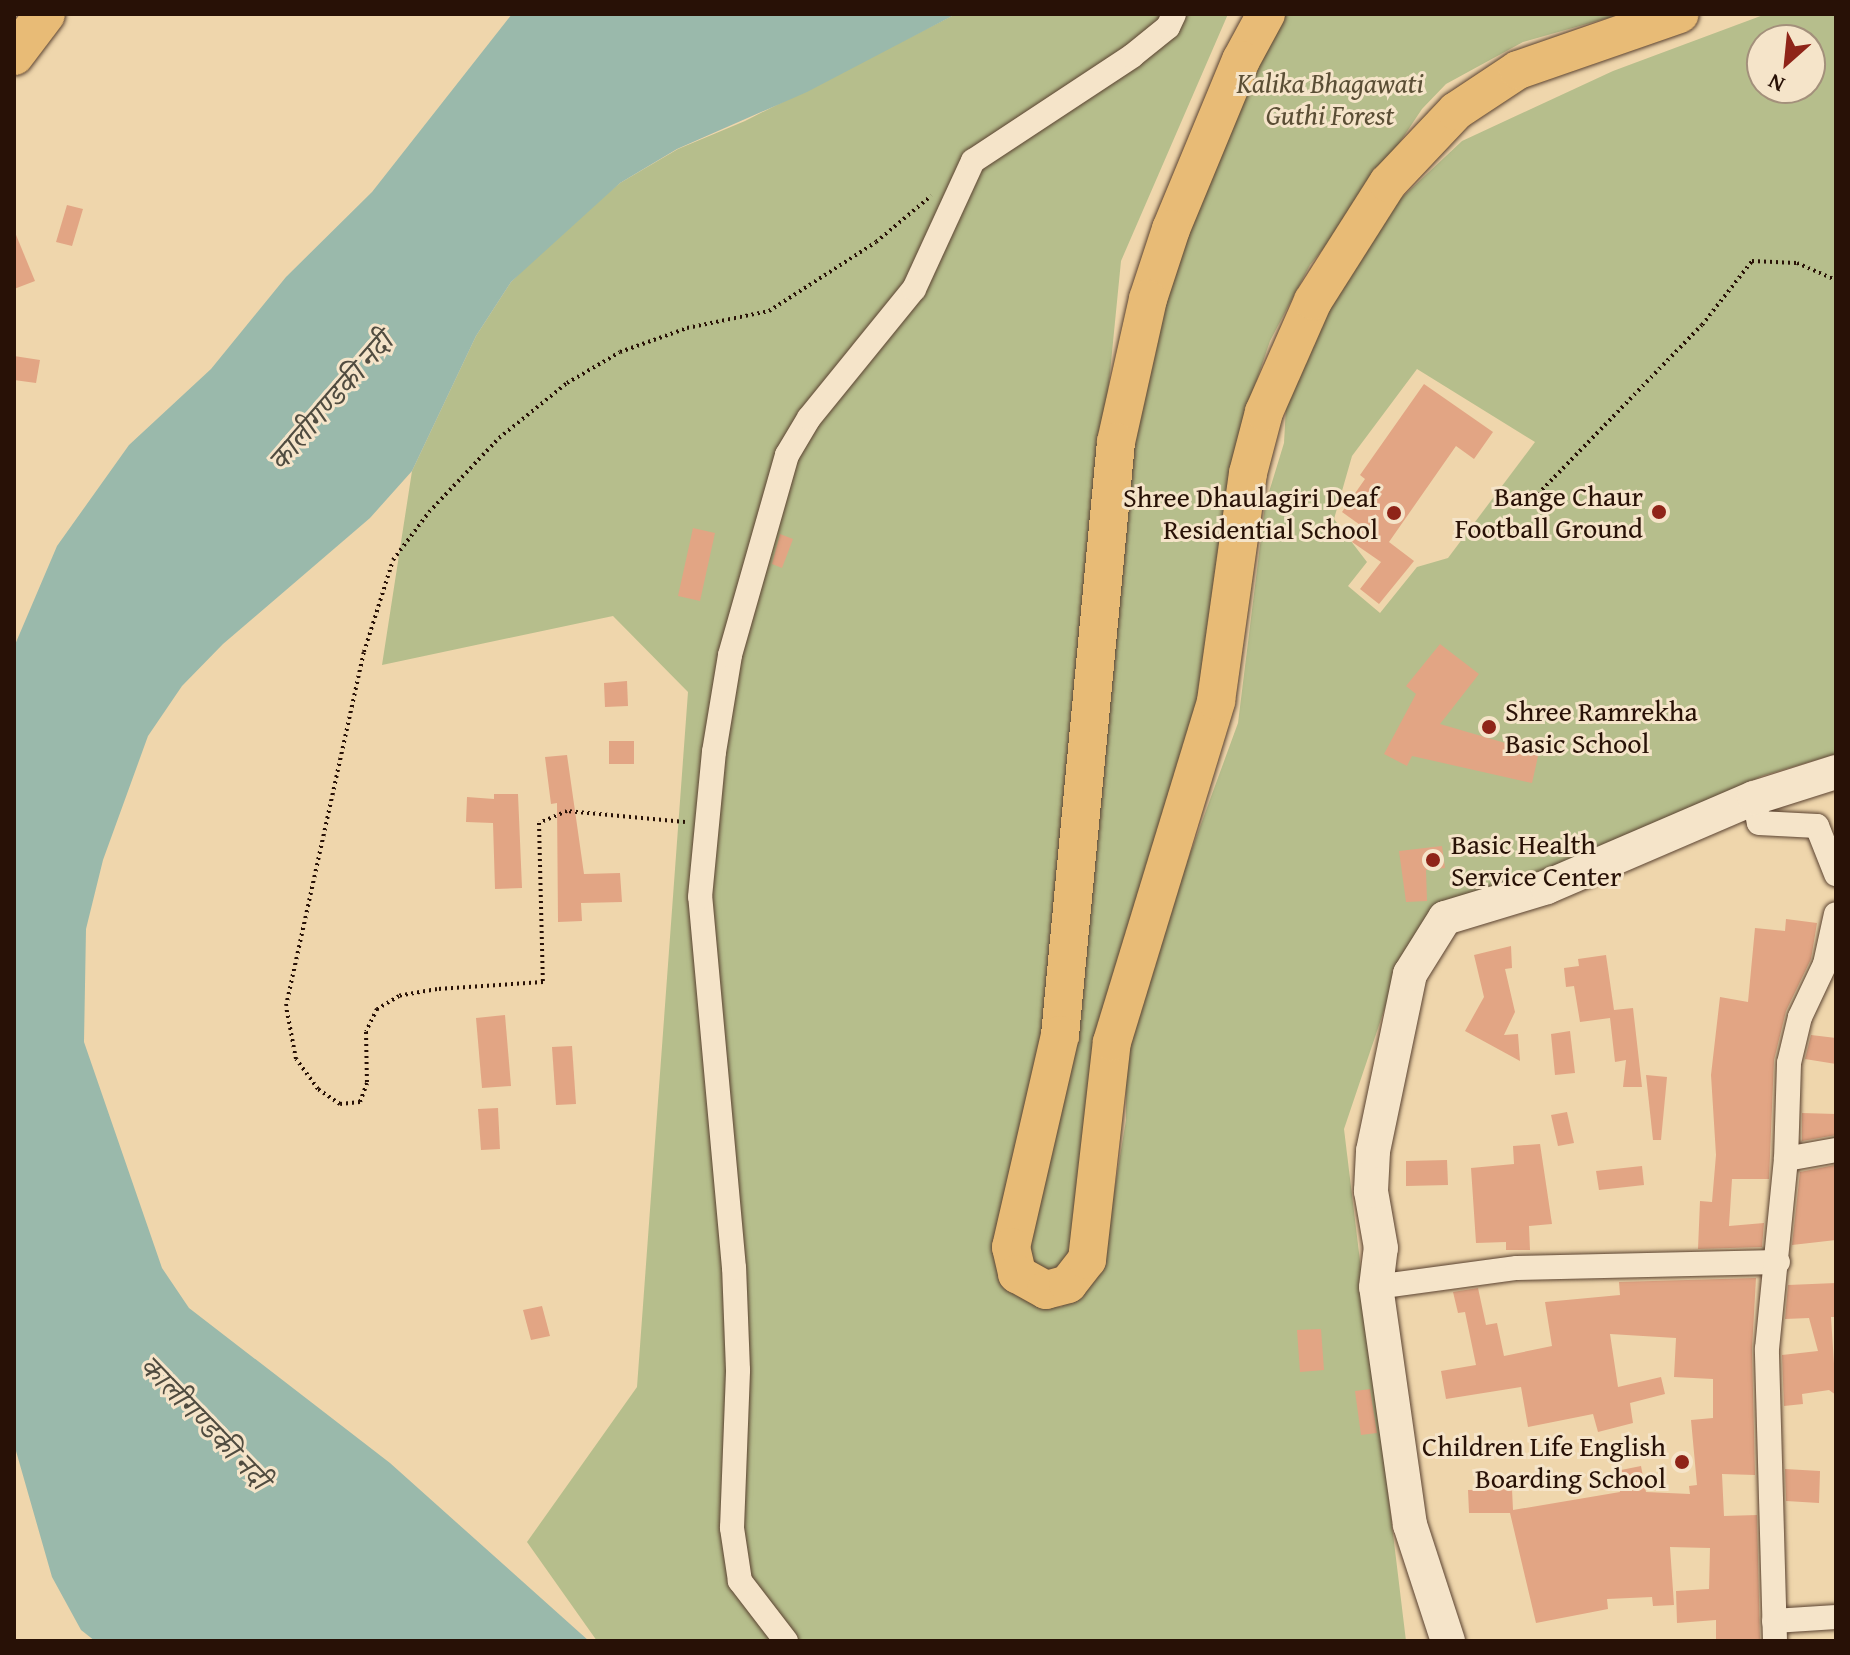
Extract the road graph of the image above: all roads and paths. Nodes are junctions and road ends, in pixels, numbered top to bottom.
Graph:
1 (45, 14) edge
2 (1174, 14) edge
3 (1266, 14) edge
4 (1680, 14) edge
5 (14, 55) edge
6 (937, 191) dead end
7 (1836, 280) edge
8 (1538, 494) dead end
9 (1836, 772) edge
10 (1754, 798) junction
11 (708, 828) junction
12 (1836, 874) edge
13 (1836, 914) edge
14 (1836, 1150) edge
15 (1786, 1159) junction
16 (1778, 1262) junction
17 (1376, 1287) junction
18 (1836, 1617) edge
19 (1775, 1631) edge
20 (786, 1641) edge
21 (1448, 1641) edge

1 - 5 highway
2 - 11 street
3 - 4 main road
6 - 11 path
7 - 8 path
9 - 10 main road
10 - 12 street
10 - 17 main road
11 - 20 street
13 - 15 street
14 - 15 street
15 - 16 street
16 - 17 street
16 - 19 street
17 - 21 main road
18 - 19 street

